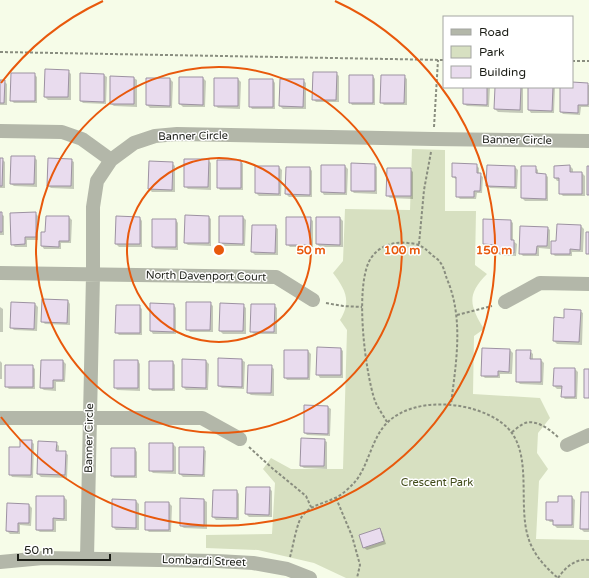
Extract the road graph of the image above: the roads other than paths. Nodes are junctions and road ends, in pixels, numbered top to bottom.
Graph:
1 (0, 131) edge
2 (589, 141) edge
3 (111, 160) junction
4 (0, 273) edge
5 (93, 275) junction
6 (589, 284) edge
7 (313, 300) road end
8 (505, 302) road end
9 (90, 417) junction
10 (0, 418) edge
11 (589, 435) edge
12 (240, 438) road end
13 (567, 445) road end
14 (87, 558) junction
15 (0, 562) edge
16 (310, 578) edge

1 - 3 street
2 - 3 street, Banner Circle
3 - 5 street, Banner Circle
4 - 5 street, North Davenport Court
5 - 7 street, North Davenport Court
5 - 9 street, Banner Circle
6 - 8 street
9 - 10 street
9 - 12 street
9 - 14 street, Banner Circle
11 - 13 street
14 - 15 street, Lombardi Street
14 - 16 street, Lombardi Street

